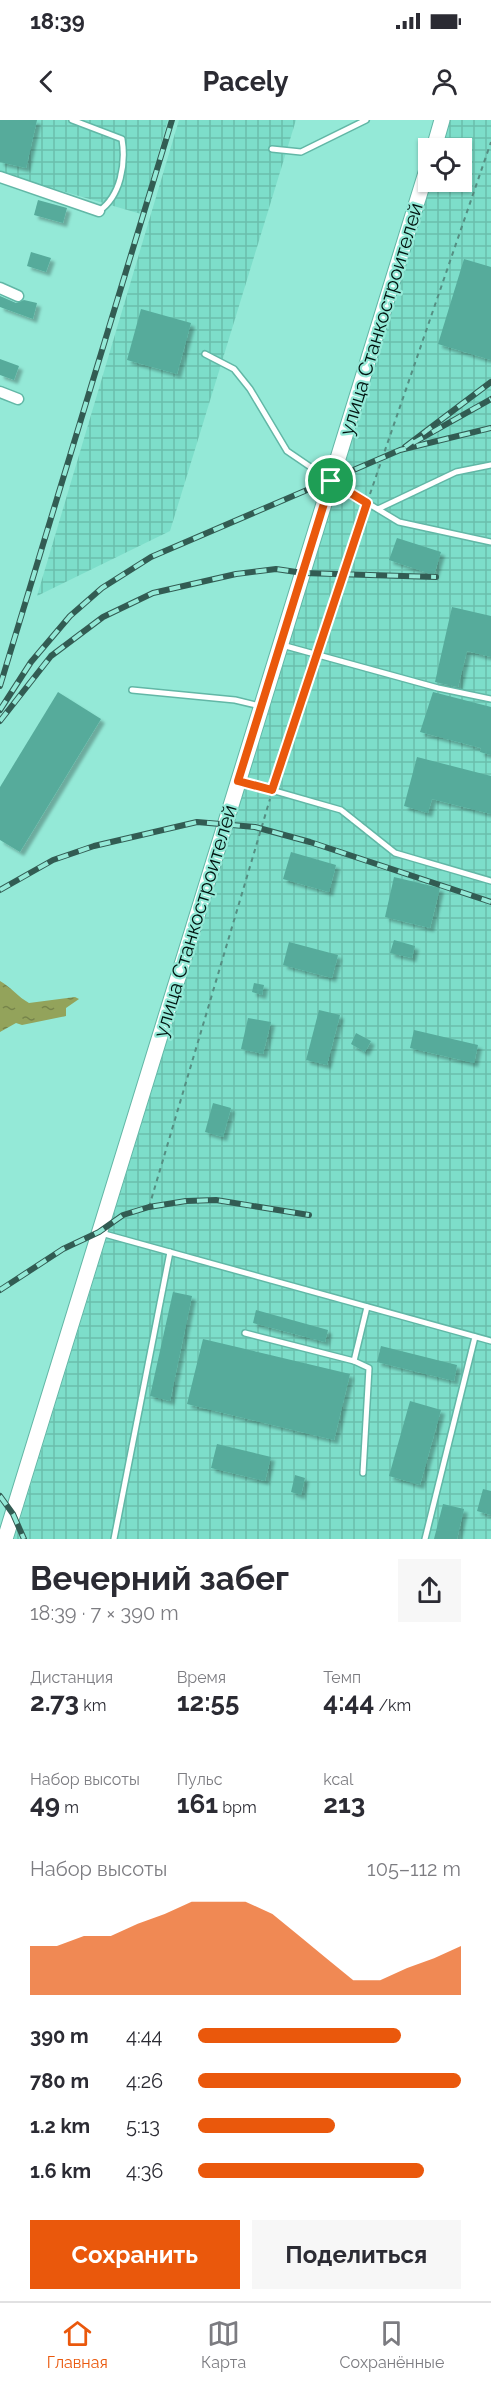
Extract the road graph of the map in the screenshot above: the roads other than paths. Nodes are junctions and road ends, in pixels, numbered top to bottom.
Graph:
1 (72, 120) edge
2 (366, 120) edge
3 (442, 120) edge
4 (437, 138) edge
5 (272, 149) dead end
6 (0, 177) edge
7 (420, 192) edge
8 (99, 211) joint
9 (0, 288) edge
10 (18, 296) dead end
11 (204, 354) dead end
12 (0, 392) edge
13 (18, 399) dead end
14 (491, 465) edge
15 (331, 481) junction
16 (378, 510) junction
17 (491, 542) edge
18 (280, 644) junction
19 (132, 690) dead end
20 (491, 699) edge
21 (261, 706) junction
22 (238, 781) junction
23 (491, 881) edge
24 (99, 1232) junction
25 (170, 1252) junction
26 (367, 1307) junction
27 (244, 1333) dead end
28 (475, 1337) junction
29 (491, 1341) edge
30 (354, 1361) junction
31 (363, 1473) dead end
32 (5, 1539) edge
33 (114, 1539) edge
34 (425, 1539) edge

1 - 8 lane
2 - 5 lane
3 - 4 main road
6 - 8 street
7 - 15 main road, улица Станкостроителей
9 - 10 street
11 - 15 lane
12 - 13 street
14 - 16 lane
15 - 16 lane
15 - 18 main road, улица Станкостроителей
16 - 17 lane
18 - 20 lane
18 - 21 main road, улица Станкостроителей
19 - 21 lane
21 - 22 main road, улица Станкостроителей
22 - 23 lane
22 - 24 main road, улица Станкостроителей
24 - 25 lane
24 - 32 main road, улица Станкостроителей
25 - 26 lane
25 - 33 lane
26 - 28 lane
26 - 30 lane
27 - 30 lane
28 - 29 lane
28 - 34 lane
30 - 31 lane

